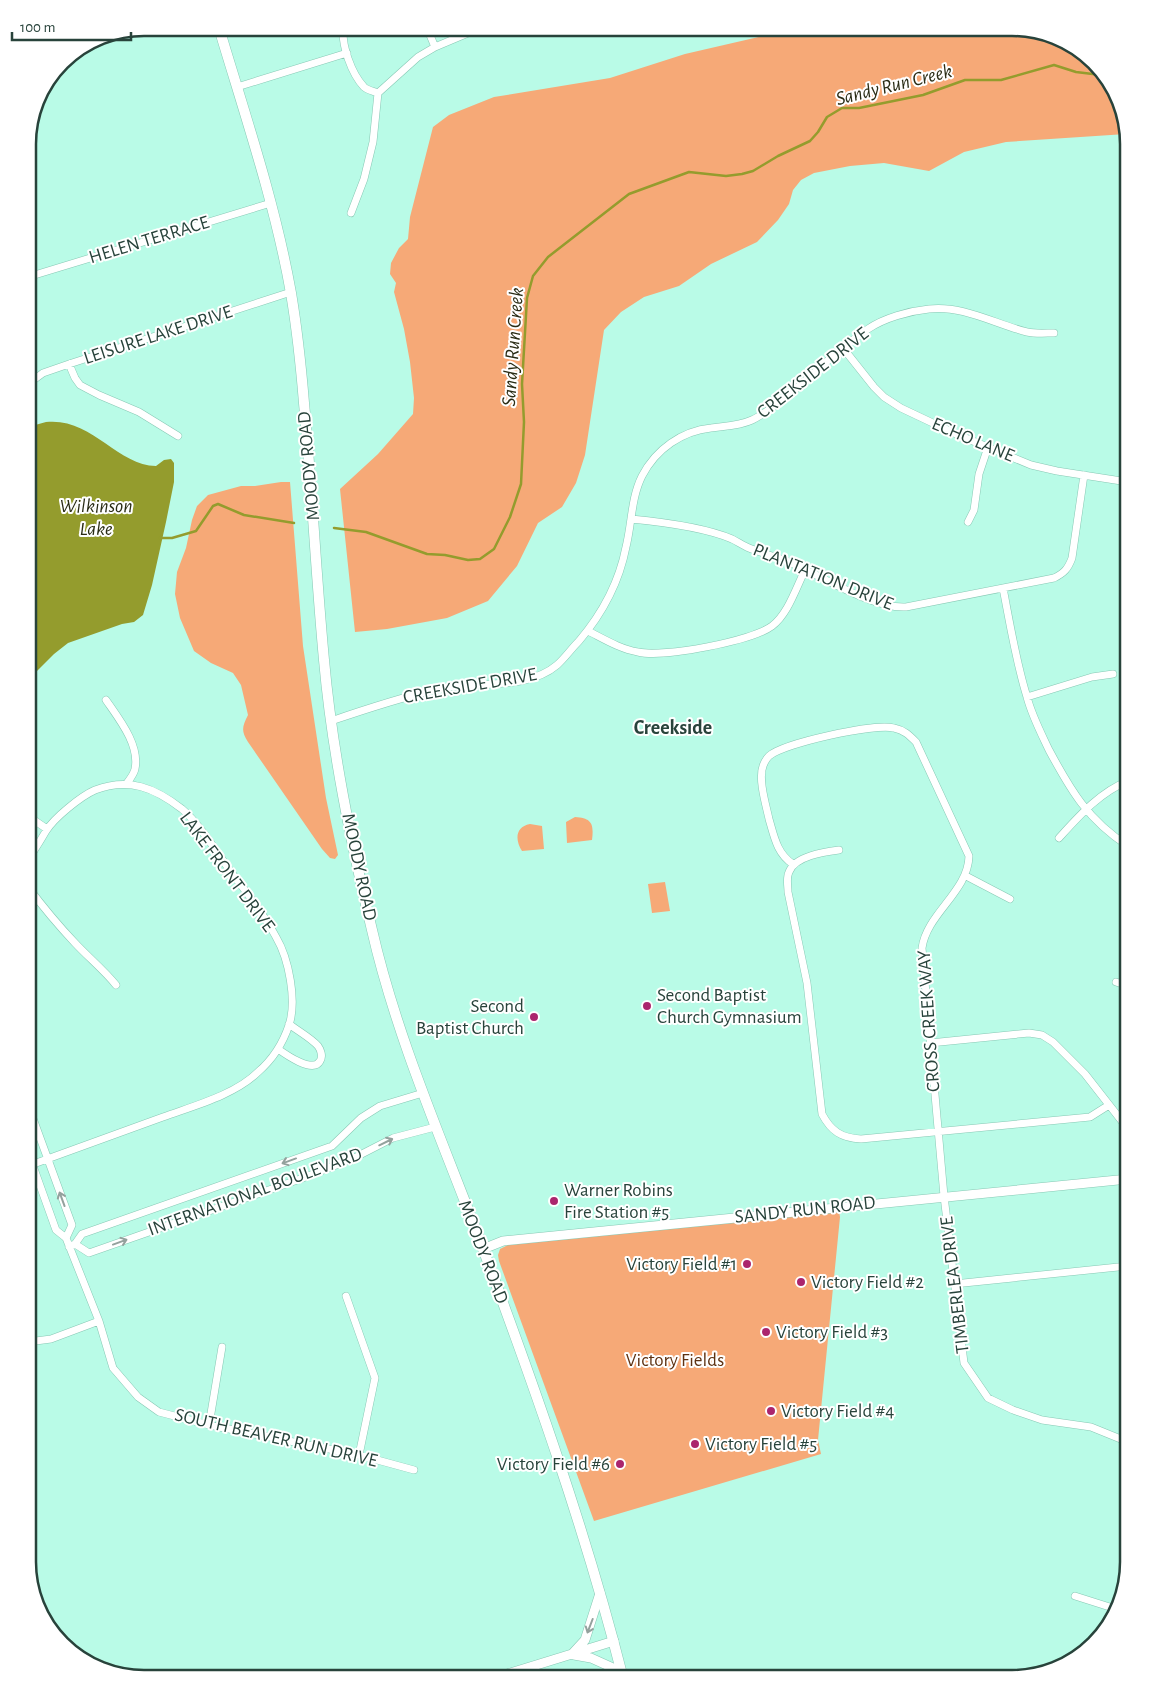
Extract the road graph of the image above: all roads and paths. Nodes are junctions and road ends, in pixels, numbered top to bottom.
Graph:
1 (221, 36) edge
2 (344, 36) edge
3 (430, 36) edge
4 (461, 36) edge
5 (435, 47) junction
6 (347, 53) junction
7 (237, 87) junction
8 (378, 93) junction
9 (271, 203) junction
10 (351, 213) dead end
11 (36, 275) edge
12 (291, 292) junction
13 (1054, 333) dead end
14 (843, 348) junction
15 (69, 364) junction
16 (36, 378) edge
17 (178, 436) dead end
18 (988, 447) junction
19 (1084, 475) junction
20 (1120, 481) edge
21 (631, 519) junction
22 (968, 522) dead end
23 (805, 570) junction
24 (1002, 588) junction
25 (588, 631) junction
26 (1113, 674) dead end
27 (1027, 697) junction
28 (106, 700) dead end
29 (331, 721) junction
30 (127, 783) junction
31 (1120, 784) edge
32 (1086, 810) junction
33 (36, 821) edge
34 (47, 829) junction
35 (1059, 838) dead end
36 (1120, 840) edge
37 (36, 849) edge
38 (839, 850) dead end
39 (793, 864) junction
40 (966, 876) junction
41 (36, 897) edge
42 (1010, 899) dead end
43 (1116, 982) dead end
44 (1120, 983) edge
45 (116, 985) dead end
46 (290, 1024) junction
47 (930, 1044) junction
48 (278, 1049) junction
49 (423, 1093) junction
50 (1109, 1105) junction
51 (1120, 1119) edge
52 (36, 1127) edge
53 (435, 1127) junction
54 (938, 1131) junction
55 (47, 1159) junction
56 (36, 1163) edge
57 (36, 1180) edge
58 (1120, 1180) edge
59 (944, 1196) junction
60 (66, 1238) junction
61 (72, 1246) junction
62 (483, 1249) junction
63 (1120, 1267) edge
64 (954, 1284) junction
65 (346, 1296) dead end
66 (99, 1321) junction
67 (36, 1341) edge
68 (222, 1347) dead end
69 (208, 1425) junction
70 (1120, 1439) edge
71 (359, 1455) junction
72 (414, 1470) dead end
73 (600, 1593) junction
74 (1075, 1596) dead end
75 (1110, 1606) edge
76 (614, 1641) junction
77 (572, 1654) junction
78 (520, 1670) edge
79 (614, 1670) edge
80 (622, 1670) edge

1 - 7 main road, MOODY ROAD
2 - 6 street
3 - 5 street
4 - 5 street
5 - 8 street
6 - 7 street
6 - 8 street
7 - 9 main road, MOODY ROAD
8 - 10 street
9 - 11 street, HELEN TERRACE
9 - 12 main road, MOODY ROAD
12 - 15 street, LEISURE LAKE DRIVE
12 - 29 main road, MOODY ROAD
13 - 14 street, CREEKSIDE DRIVE
14 - 18 street, ECHO LANE
14 - 21 street, CREEKSIDE DRIVE
15 - 16 street, LEISURE LAKE DRIVE
15 - 17 street
18 - 19 street, ECHO LANE
18 - 22 street
19 - 20 street, ECHO LANE
19 - 24 street, PLANTATION DRIVE
21 - 23 street, PLANTATION DRIVE
21 - 25 street, CREEKSIDE DRIVE
23 - 24 street, PLANTATION DRIVE
23 - 25 street
24 - 27 street
25 - 29 street, CREEKSIDE DRIVE
26 - 27 street
27 - 32 street
28 - 30 street
29 - 49 main road, MOODY ROAD
30 - 34 street, LAKE FRONT DRIVE
30 - 46 street, LAKE FRONT DRIVE
31 - 32 street
32 - 35 street
32 - 36 street
33 - 34 street
34 - 37 street, LAKE FRONT DRIVE
38 - 39 street
39 - 40 street, CROSS CREEK WAY
39 - 54 street
40 - 42 street
40 - 47 street, CROSS CREEK WAY
41 - 45 street
43 - 44 street
46 - 48 street, LAKE FRONT DRIVE
46 - 48 street
47 - 50 street
47 - 54 street, CROSS CREEK WAY
48 - 55 street, LAKE FRONT DRIVE
49 - 53 main road, MOODY ROAD
49 -> 61 street, INTERNATIONAL BOULEVARD
50 - 51 street
50 - 54 street
52 - 55 street, SOUTH BEAVER RUN DRIVE
61 -> 53 street, INTERNATIONAL BOULEVARD
53 - 62 main road, MOODY ROAD
54 - 59 street, CROSS CREEK WAY
55 - 56 street, LAKE FRONT DRIVE
60 -> 55 street, SOUTH BEAVER RUN DRIVE
57 - 60 street, SOUTH BEAVER RUN DRIVE
58 - 59 street, SANDY RUN ROAD
59 - 62 street, SANDY RUN ROAD
59 - 64 street, TIMBERLEA DRIVE
60 - 61 street, SOUTH BEAVER RUN DRIVE
61 - 66 street, SOUTH BEAVER RUN DRIVE
62 - 73 main road, MOODY ROAD
63 - 64 street
64 - 70 street, TIMBERLEA DRIVE
65 - 71 street
66 - 67 street
66 - 69 street, SOUTH BEAVER RUN DRIVE
68 - 69 street
69 - 71 street, SOUTH BEAVER RUN DRIVE
71 - 72 street, SOUTH BEAVER RUN DRIVE
73 - 76 main road, MOODY ROAD
73 -> 77 street
74 - 75 street
76 - 77 street
76 - 80 main road, MOODY ROAD
77 - 78 street
77 - 79 street

